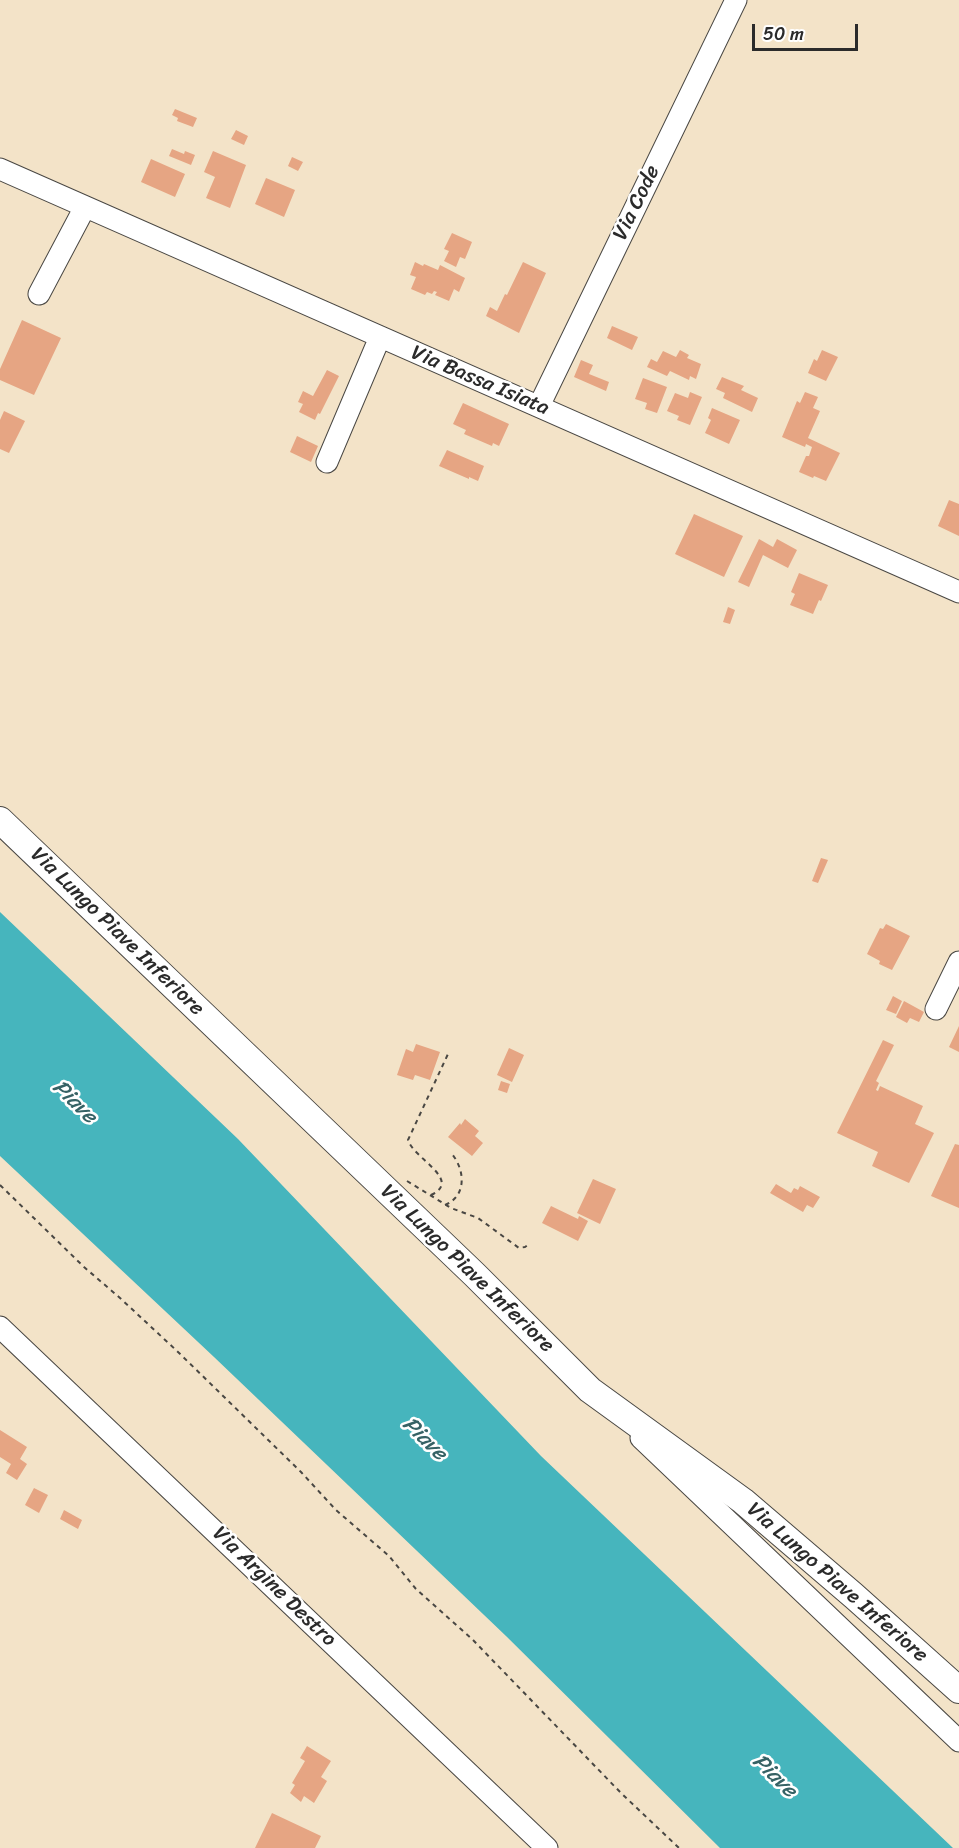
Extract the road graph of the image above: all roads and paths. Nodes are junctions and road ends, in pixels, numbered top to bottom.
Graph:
1 (736, 0) edge
2 (0, 169) edge
3 (85, 207) junction
4 (39, 294) dead end
5 (380, 337) junction
6 (539, 406) junction
7 (327, 462) dead end
8 (959, 592) edge
9 (0, 819) edge
10 (959, 962) edge
11 (936, 1009) dead end
12 (448, 1054) dead end
13 (452, 1154) dead end
14 (404, 1179) dead end
15 (0, 1185) edge
16 (431, 1195) junction
17 (445, 1205) junction
18 (528, 1244) dead end
19 (0, 1327) edge
20 (590, 1390) junction
21 (959, 1690) edge
22 (959, 1741) edge
23 (547, 1848) edge
24 (679, 1848) edge

1 - 6 street, Via Code
2 - 3 street, Via Bassa Isiata
3 - 4 street
3 - 5 street, Via Bassa Isiata
5 - 6 street, Via Bassa Isiata
5 - 7 street
6 - 8 street, Via Bassa Isiata
9 - 20 main road, Via Lungo Piave Inferiore
10 - 11 street
12 - 16 path
13 - 17 path
14 - 16 path
15 - 24 path
16 - 17 path
17 - 18 path
19 - 23 street, Via Argine Destro
20 - 21 main road, Via Lungo Piave Inferiore
20 - 22 street

